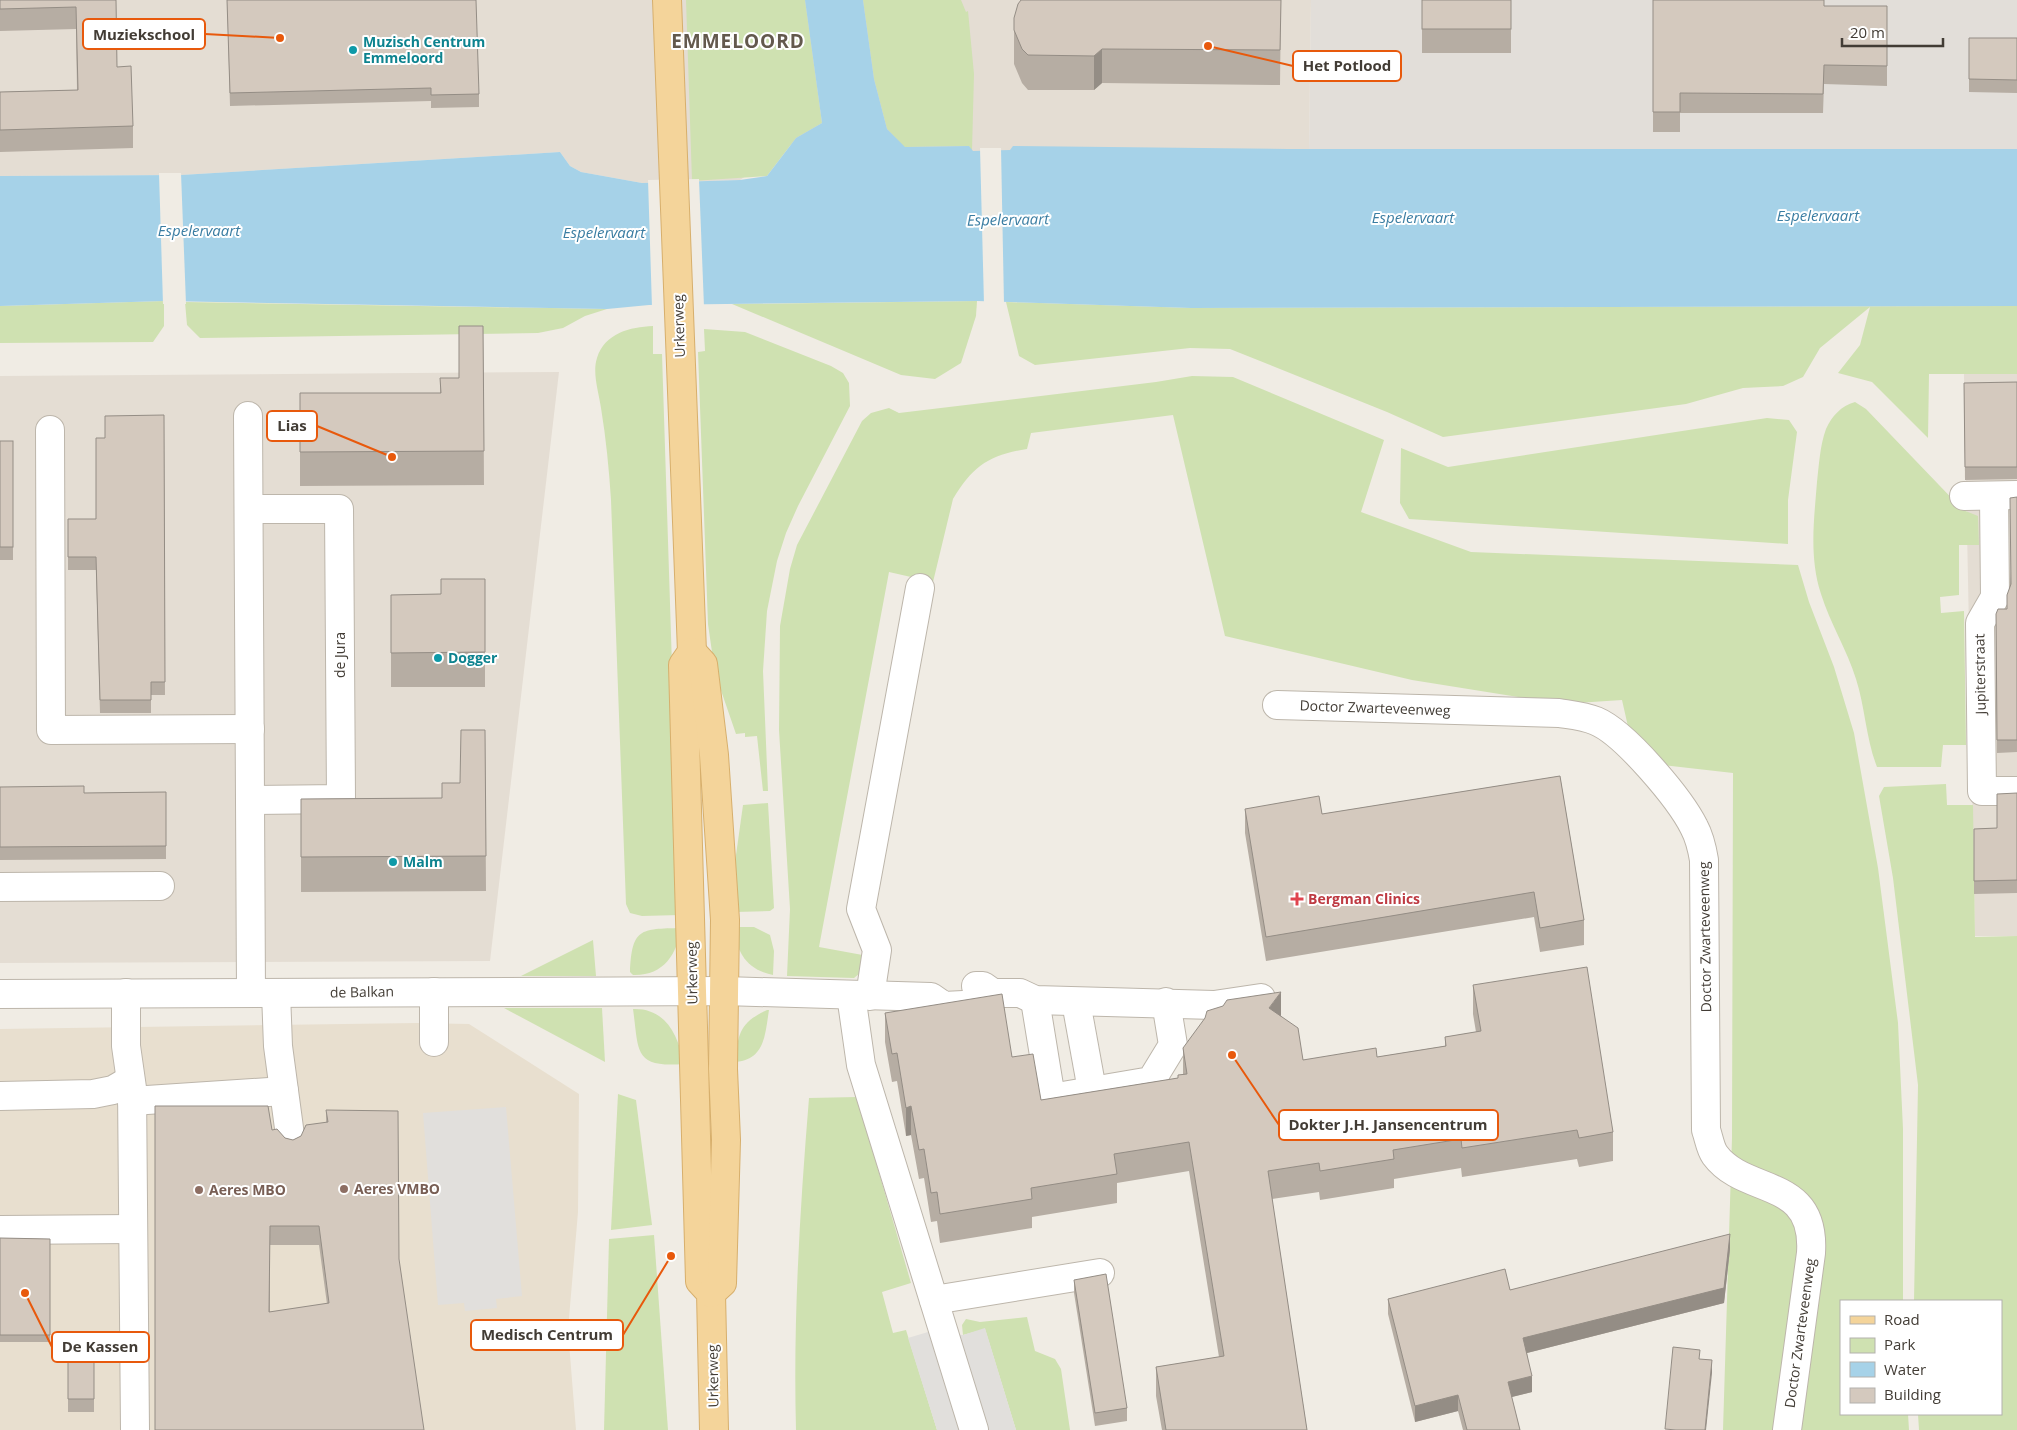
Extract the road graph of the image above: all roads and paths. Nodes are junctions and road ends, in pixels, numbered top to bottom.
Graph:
1 (667, 0) edge
2 (248, 416) dead end
3 (50, 430) dead end
4 (1964, 496) dead end
5 (2005, 496) edge
6 (249, 509) junction
7 (920, 588) dead end
8 (692, 652) junction
9 (1277, 705) dead end
10 (250, 729) junction
11 (2017, 791) edge
12 (250, 800) junction
13 (160, 886) dead end
14 (0, 887) edge
15 (693, 991) junction
16 (724, 991) junction
17 (434, 992) junction
18 (126, 993) junction
19 (264, 993) junction
20 (0, 994) edge
21 (860, 995) junction
22 (1265, 997) edge
23 (1035, 1000) junction
24 (1076, 1002) junction
25 (1166, 1002) junction
26 (434, 1042) dead end
27 (131, 1090) junction
28 (1092, 1090) junction
29 (284, 1091) junction
30 (0, 1096) edge
31 (291, 1143) edge
32 (133, 1229) junction
33 (0, 1230) edge
34 (1100, 1273) edge
35 (711, 1293) junction
36 (934, 1300) junction
37 (135, 1430) edge
38 (714, 1430) edge
39 (974, 1430) edge
40 (1787, 1430) edge

1 - 8 main road, Urkerweg
2 - 6 street
3 - 10 street
4 - 5 street, Jupiterstraat
5 - 11 street, Jupiterstraat
6 - 10 street
6 - 12 street, de Jura
7 - 21 street
8 - 15 main road, Urkerweg
8 - 16 main road, Urkerweg
9 - 40 street, Doctor Zwarteveenweg
10 - 12 street
12 - 19 street
13 - 14 street
15 - 16 street, de Balkan
15 - 17 street, de Balkan
15 - 35 main road, Urkerweg
16 - 21 street
16 - 35 main road, Urkerweg
17 - 19 street, de Balkan
17 - 26 street
18 - 19 street, de Balkan
18 - 20 street, de Balkan
18 - 27 street
19 - 29 street
21 - 23 street
21 - 36 street
22 - 25 street
23 - 24 street
23 - 28 street
24 - 25 street
24 - 28 street
25 - 28 street
27 - 29 street
27 - 30 street
27 - 32 street
29 - 31 street
32 - 33 street
32 - 37 street
34 - 36 street
35 - 38 main road, Urkerweg
36 - 39 street

